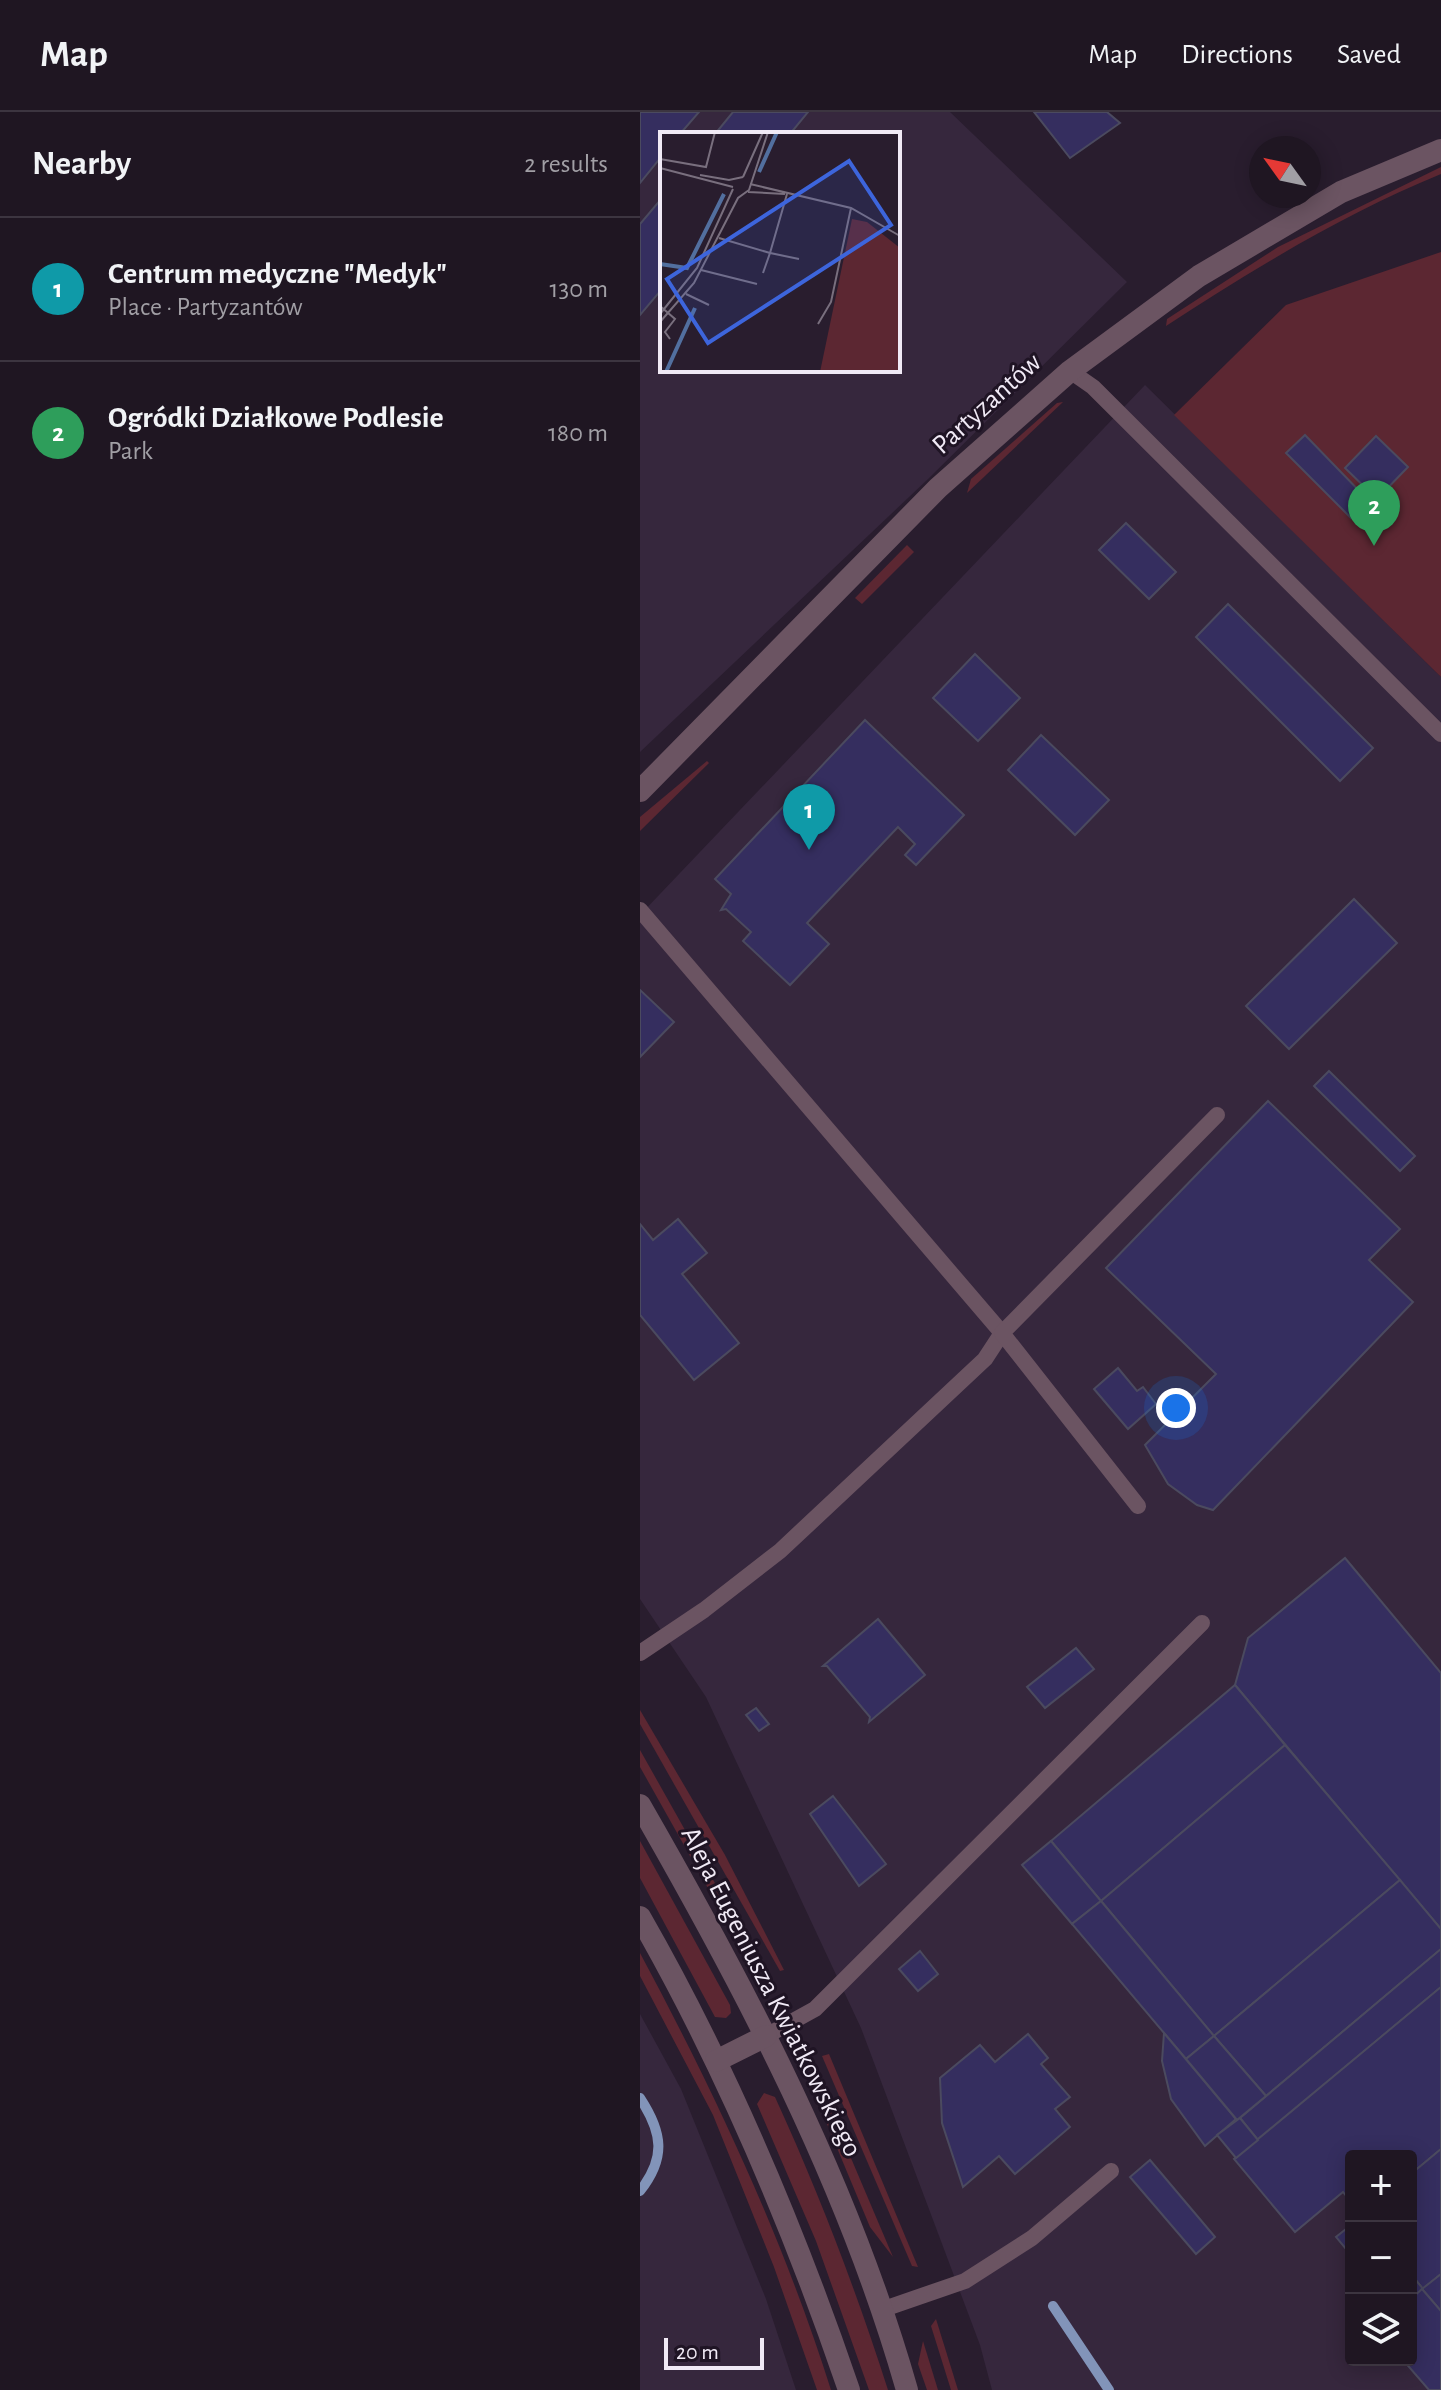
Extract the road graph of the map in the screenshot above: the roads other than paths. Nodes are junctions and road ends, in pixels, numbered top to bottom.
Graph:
1 (1441, 150) edge
2 (1070, 371) junction
3 (1441, 734) edge
4 (640, 791) edge
5 (640, 910) edge
6 (1217, 1115) dead end
7 (1002, 1333) junction
8 (1138, 1506) dead end
9 (1202, 1623) dead end
10 (640, 1653) edge
11 (640, 1805) edge
12 (640, 1917) edge
13 (766, 2036) junction
14 (716, 2061) junction
15 (1111, 2171) dead end
16 (881, 2310) junction
17 (849, 2390) edge
18 (907, 2390) edge

1 - 2 street, Partyzantów
2 - 3 lane
2 - 4 street, Partyzantów
5 - 7 lane
6 - 7 lane
7 - 8 lane
7 - 10 lane
9 - 13 lane
11 - 13 street, Aleja Eugeniusza Kwiatkowskiego
12 - 14 street
13 - 14 street
13 - 16 street, Aleja Eugeniusza Kwiatkowskiego
14 - 17 street
15 - 16 lane
16 - 18 street, Aleja Eugeniusza Kwiatkowskiego

